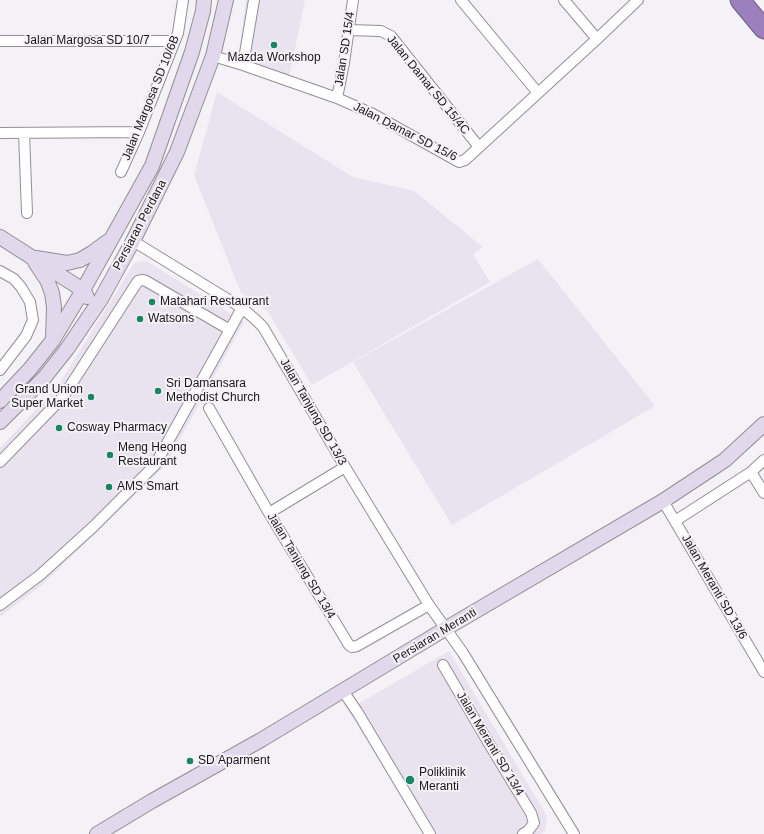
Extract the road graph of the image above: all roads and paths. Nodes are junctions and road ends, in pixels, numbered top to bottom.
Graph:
1 (183, 0) edge
2 (204, 0) edge
3 (226, 0) edge
4 (254, 0) edge
5 (353, 0) edge
6 (462, 0) edge
7 (564, 0) edge
8 (638, 0) edge
9 (740, 0) edge
10 (764, 29) edge
11 (349, 30) junction
12 (597, 39) junction
13 (0, 41) edge
14 (174, 41) junction
15 (213, 56) junction
16 (243, 65) junction
17 (538, 93) junction
18 (337, 98) junction
19 (139, 132) junction
20 (0, 133) edge
21 (24, 133) junction
22 (479, 147) junction
23 (120, 172) dead end
24 (27, 213) dead end
25 (0, 237) edge
26 (112, 238) junction
27 (130, 246) junction
28 (32, 257) junction
29 (0, 271) edge
30 (83, 290) junction
31 (242, 308) junction
32 (230, 330) junction
33 (53, 340) junction
34 (67, 349) junction
35 (1, 368) edge
36 (0, 401) edge
37 (209, 408) dead end
38 (0, 422) edge
39 (764, 424) edge
40 (764, 460) edge
41 (0, 462) edge
42 (344, 467) junction
43 (751, 472) junction
44 (764, 493) edge
45 (663, 501) junction
46 (269, 513) junction
47 (675, 522) junction
48 (429, 605) junction
49 (0, 606) edge
50 (445, 629) junction
51 (443, 665) dead end
52 (764, 672) edge
53 (343, 691) junction
54 (97, 834) edge
55 (430, 834) edge
56 (523, 834) edge
57 (574, 834) edge

1 - 14 street, Jalan Margosa SD 10/6B
2 - 26 main road, Persiaran Perdana
3 - 15 main road, Persiaran Perdana
4 - 16 street
5 - 11 street, Jalan SD 15/4
6 - 17 street
7 - 12 street
8 - 12 street, Jalan Damar SD 15/6
9 - 10 highway
11 - 18 street, Jalan SD 15/4
11 - 22 street, Jalan Damar SD 15/4C
12 - 17 street, Jalan Damar SD 15/6
13 - 14 street, Jalan Margosa SD 10/7
14 - 19 street, Jalan Margosa SD 10/6B
15 - 16 street, Jalan Damar SD 15/6
15 - 27 main road, Persiaran Perdana
16 - 18 street, Jalan Damar SD 15/6
17 - 22 street, Jalan Damar SD 15/6
18 - 22 street, Jalan Damar SD 15/6
19 - 21 street
19 - 23 street, Jalan Margosa SD 10/6B
20 - 21 street
21 - 24 street
25 - 28 main road
26 - 28 main road
26 - 30 main road, Persiaran Perdana
27 - 30 main road
27 - 31 street, Jalan Tanjung SD 13/3
27 - 34 main road, Persiaran Perdana
28 - 30 main road
28 - 33 main road
29 - 35 street
30 - 33 main road, Persiaran Perdana
30 - 34 main road
31 - 32 street
31 - 42 street, Jalan Tanjung SD 13/3
32 - 41 street
32 - 49 street
33 - 36 main road, Persiaran Perdana
34 - 38 main road, Persiaran Perdana
37 - 46 street, Jalan Tanjung SD 13/4
39 - 45 main road, Persiaran Meranti
40 - 43 street
42 - 46 street
42 - 48 street, Jalan Tanjung SD 13/3
43 - 44 street
43 - 47 street
45 - 47 street, Jalan Meranti SD 13/6
45 - 50 main road, Persiaran Meranti
46 - 48 street, Jalan Tanjung SD 13/4
47 - 52 street, Jalan Meranti SD 13/6
48 - 50 street, Jalan Tanjung SD 13/3
50 - 53 main road, Persiaran Meranti
50 - 57 street, Jalan Tanjung SD 13/3
51 - 56 street, Jalan Meranti SD 13/4
53 - 54 main road, Persiaran Meranti
53 - 55 street

